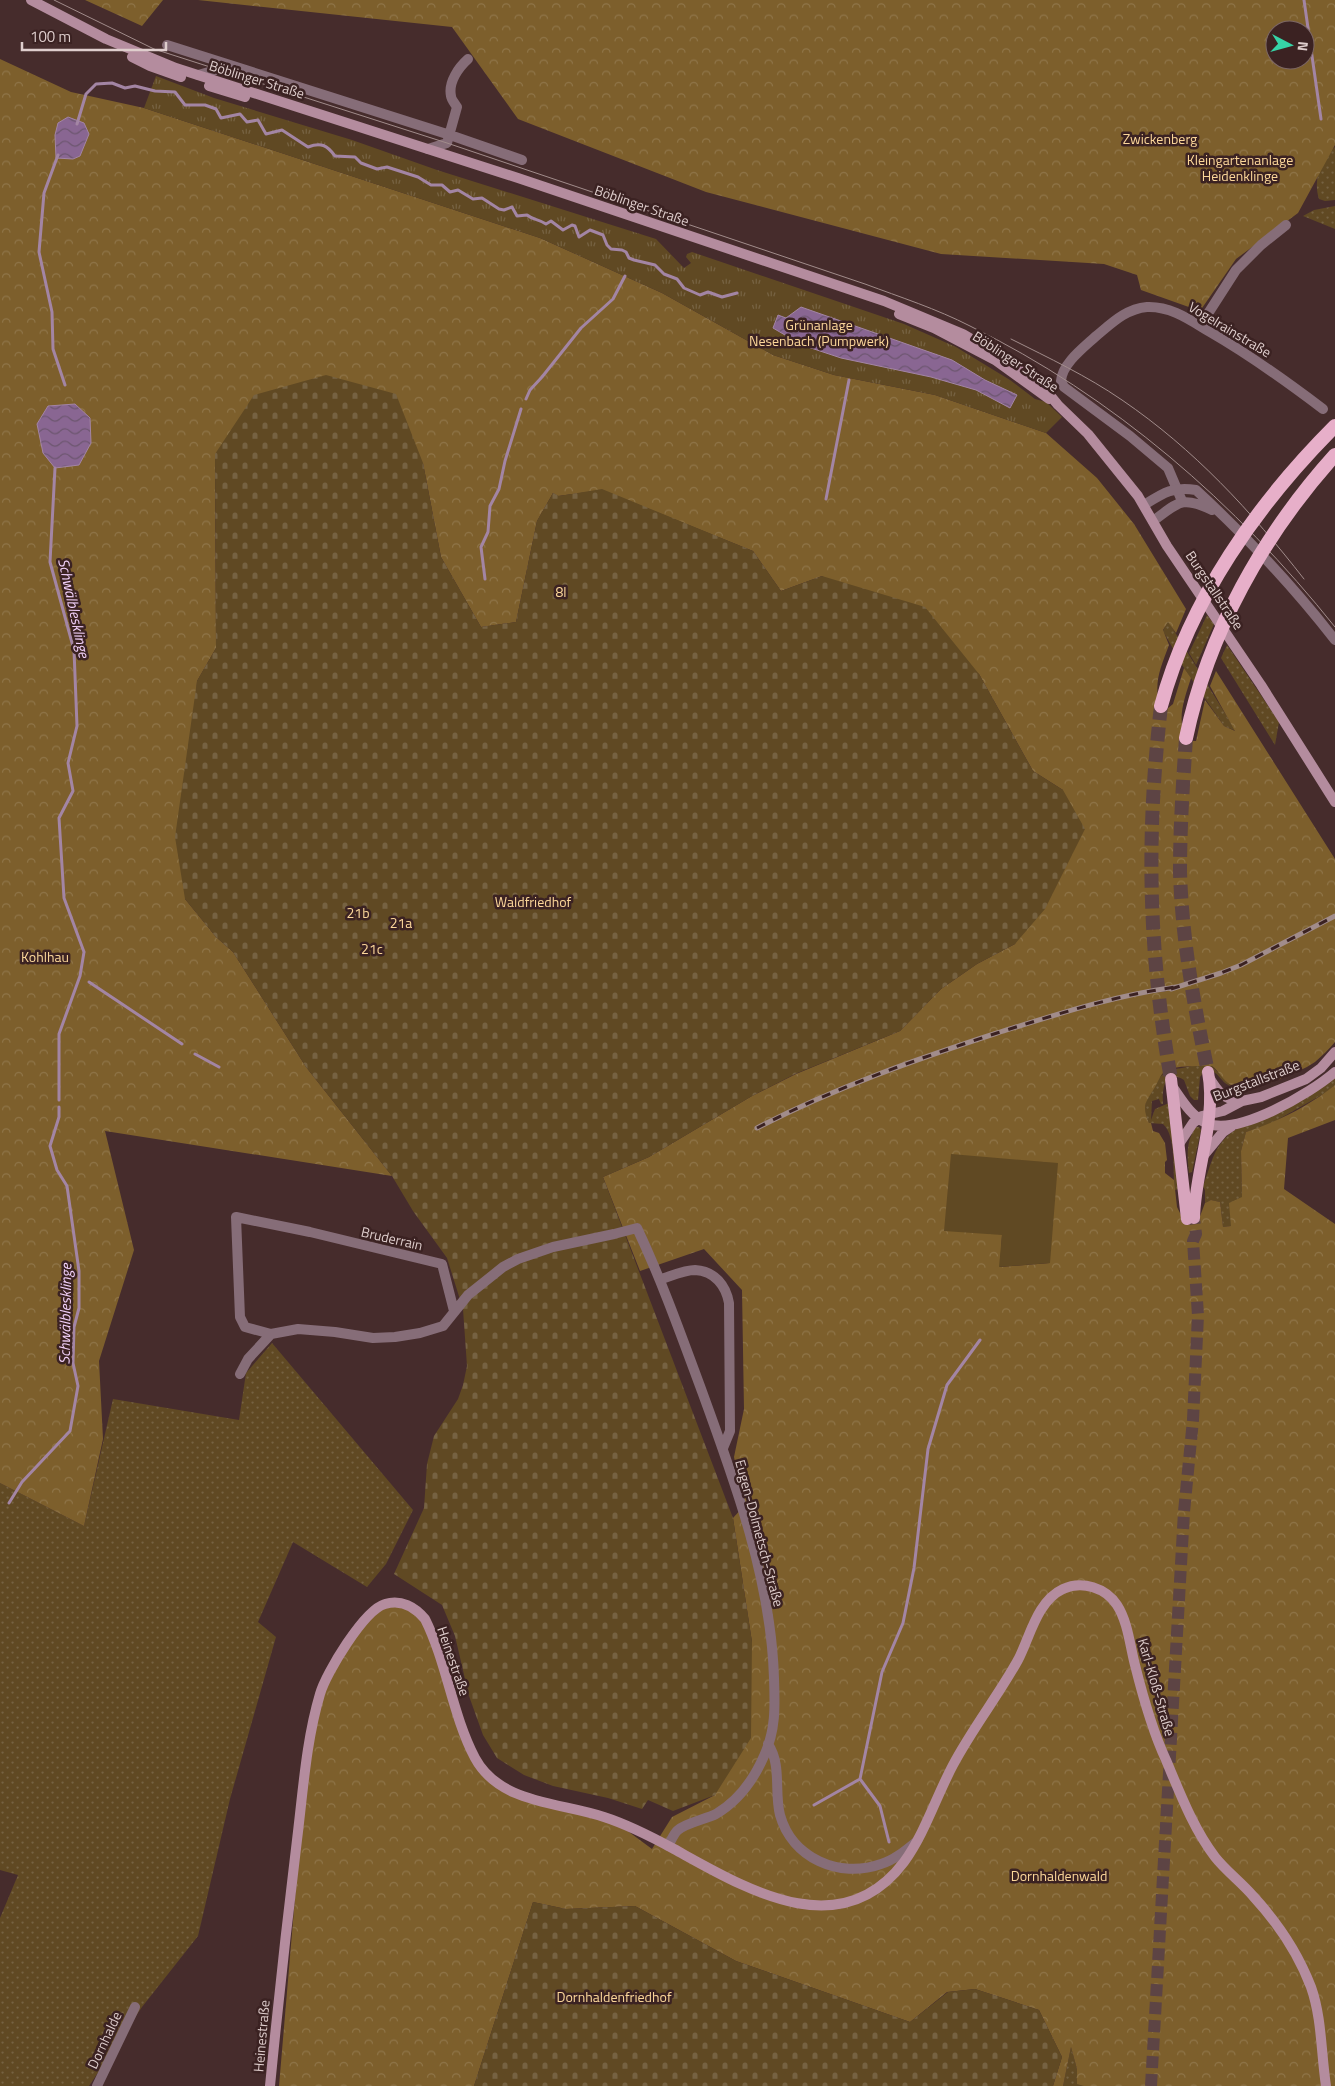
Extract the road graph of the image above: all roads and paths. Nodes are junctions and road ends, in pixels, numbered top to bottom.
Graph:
1 (31, 0) edge
2 (106, 39) junction
3 (167, 45) dead end
4 (468, 59) dead end
5 (218, 66) junction
6 (198, 75) junction
7 (227, 84) junction
8 (448, 139) junction
9 (428, 149) junction
10 (522, 160) dead end
11 (1286, 225) dead end
12 (1200, 326) junction
13 (1071, 362) joint
14 (1058, 405) junction
15 (1323, 409) dead end
16 (1335, 426) edge
17 (1335, 455) edge
18 (1177, 488) junction
19 (1182, 501) junction
20 (1144, 505) junction
21 (1221, 514) junction
22 (1153, 521) junction
23 (1335, 640) edge
24 (1161, 706) tunnel mouth
25 (1186, 738) tunnel mouth
26 (1335, 802) edge
27 (1335, 1052) edge
28 (1335, 1072) edge
29 (1208, 1074) joint
30 (1171, 1082) joint
31 (1242, 1101) junction
32 (1205, 1118) junction
33 (1232, 1126) junction
34 (1179, 1144) junction
35 (1202, 1158) junction
36 (661, 1279) junction
37 (454, 1311) junction
38 (271, 1334) junction
39 (240, 1374) dead end
40 (723, 1448) junction
41 (768, 1744) junction
42 (917, 1842) junction
43 (668, 1846) junction
44 (135, 2006) dead end
45 (98, 2086) edge
46 (270, 2086) edge
47 (1326, 2086) edge

1 - 2 main road, Böblinger Straße
2 - 6 main road, Böblinger Straße
2 - 14 main road, Böblinger Straße
3 - 5 street, Böblinger Straße
4 - 8 street
5 - 6 street
5 - 7 street
5 - 8 street, Böblinger Straße
6 - 7 main road, Böblinger Straße
7 - 9 main road, Böblinger Straße
8 - 9 street
8 - 10 street, Böblinger Straße
9 - 14 main road, Böblinger Straße
11 - 12 street
12 - 13 street, Vogelrainstraße
12 - 15 street, Vogelrainstraße
13 - 18 street, Böblinger Straße
14 - 20 main road, Burgstallstraße
16 - 24 highway, bridge
17 - 25 highway, bridge
18 - 19 street, Böblinger Straße
18 - 20 street
18 - 21 street
19 - 21 street
19 - 22 street
20 - 22 main road, Burgstallstraße
21 - 23 street
22 - 26 main road, Burgstallstraße
27 - 31 main road, Burgstallstraße
28 - 33 main road, Burgstallstraße
29 - 31 main road
29 - 32 main road
30 - 32 main road
30 - 34 main road
31 - 32 main road, Burgstallstraße
32 - 33 main road, Burgstallstraße
32 - 34 main road
32 - 35 main road
33 - 35 main road
34 - 35 main road
36 - 37 street, Eugen-Dolmetsch-Straße
36 - 40 street, Eugen-Dolmetsch-Straße
36 - 40 street, Eugen-Dolmetsch-Straße
37 - 38 street, Bruderrain
37 - 38 street, Bruderrain
38 - 39 street
40 - 41 street, Eugen-Dolmetsch-Straße
41 - 42 street
41 - 43 street, Eugen-Dolmetsch-Straße
42 - 43 main road, Heinestraße
42 - 47 main road, Karl-Kloß-Straße
43 - 46 main road, Heinestraße
44 - 45 street, Dornhalde

